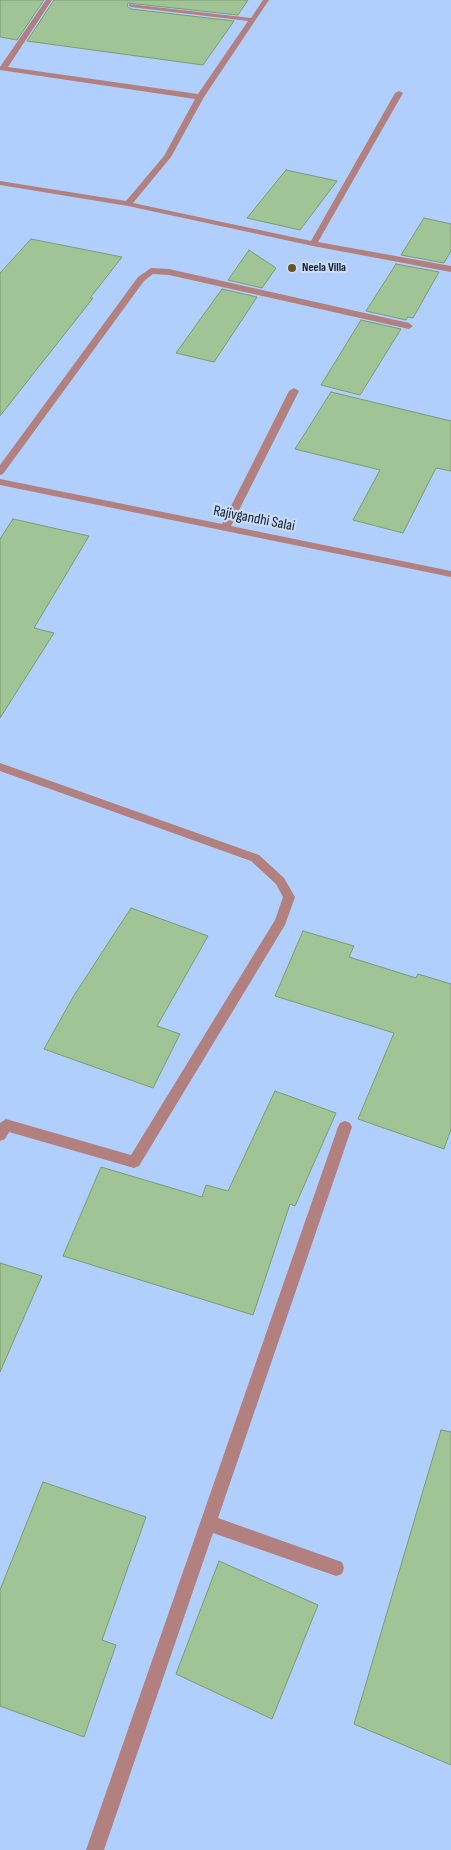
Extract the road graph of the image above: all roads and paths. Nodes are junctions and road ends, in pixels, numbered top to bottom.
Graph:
1 (49, 0) edge
2 (266, 0) edge
3 (131, 5) dead end
4 (253, 20) junction
5 (398, 93) dead end
6 (200, 97) junction
7 (0, 183) edge
8 (128, 204) junction
9 (313, 244) junction
10 (451, 269) edge
11 (409, 326) dead end
12 (294, 391) dead end
13 (0, 472) edge
14 (0, 482) edge
15 (225, 528) junction
16 (451, 574) edge
17 (0, 767) edge
18 (345, 1126) dead end
19 (0, 1135) edge
20 (208, 1523) junction
21 (336, 1568) dead end
22 (95, 1850) edge

1 - 6 street
2 - 4 street
3 - 4 street
4 - 6 street
5 - 9 street
6 - 8 street
7 - 8 street
8 - 9 street
9 - 10 street
11 - 13 street
12 - 15 street
14 - 15 street, Rajivgandhi Salai
15 - 16 street, Rajivgandhi Salai
17 - 19 street
18 - 20 street
20 - 21 street
20 - 22 street

